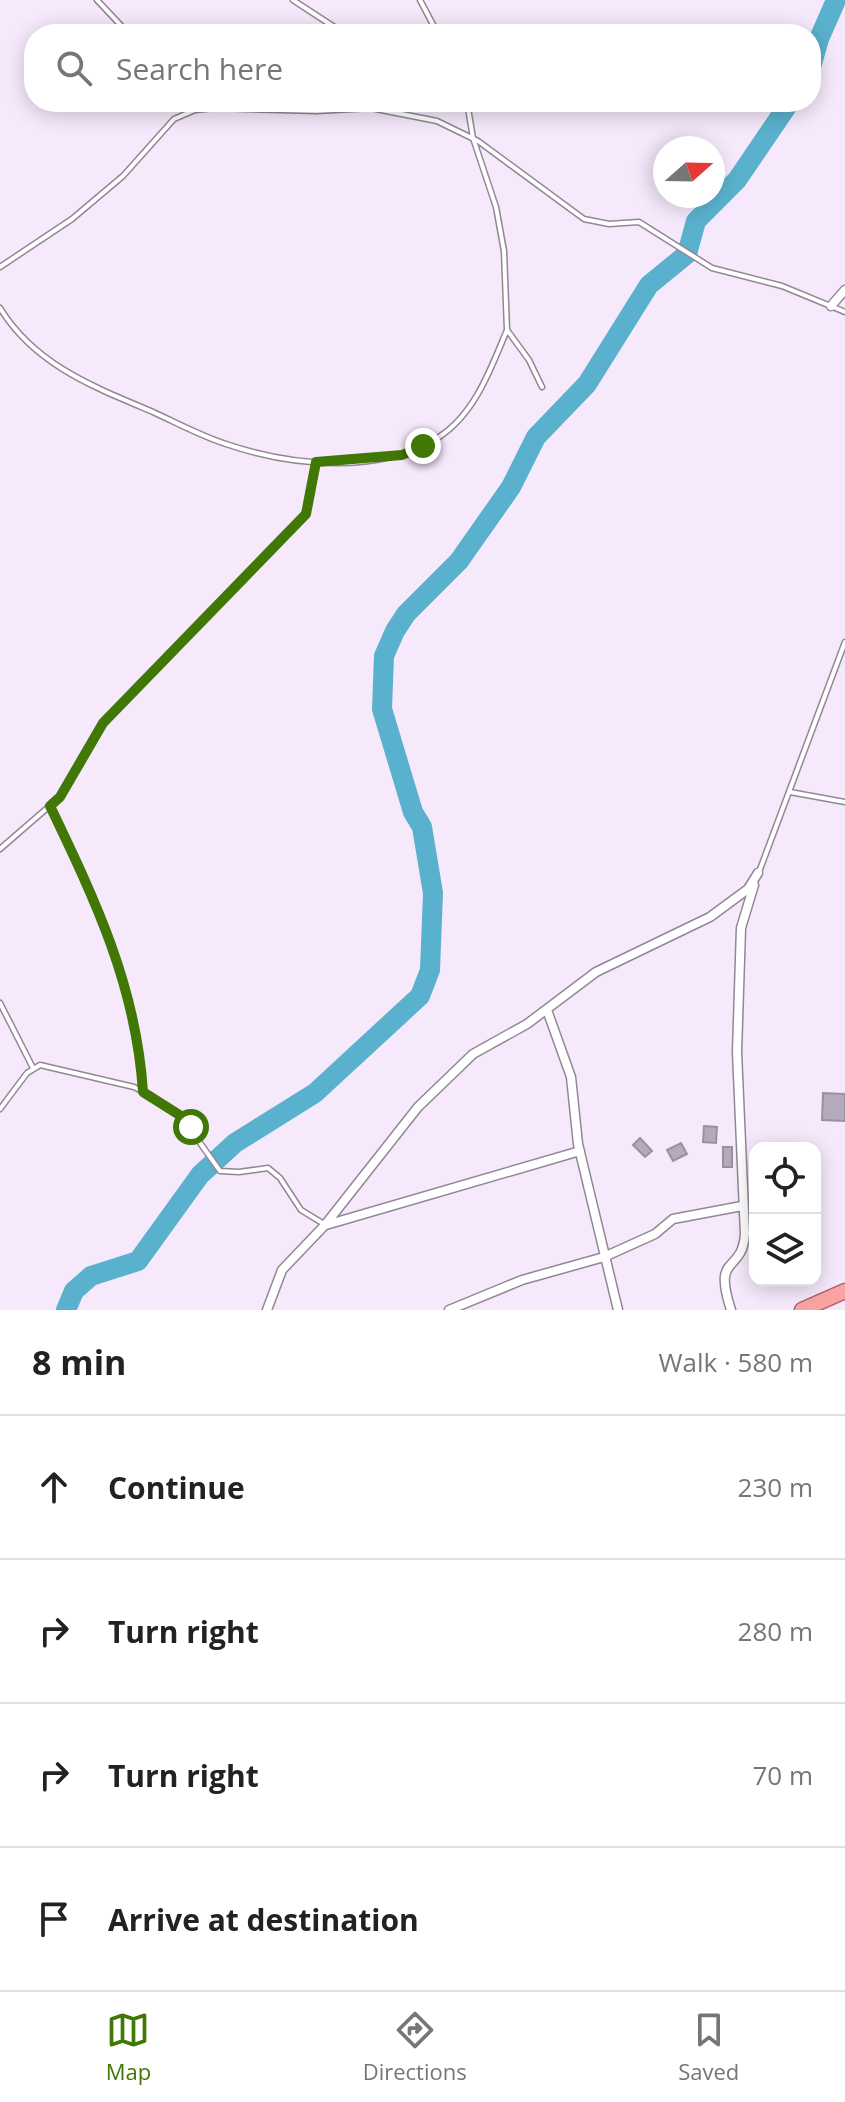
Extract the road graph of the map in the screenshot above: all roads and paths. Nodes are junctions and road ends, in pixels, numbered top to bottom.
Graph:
1 (97, 0) edge
2 (293, 0) edge
3 (420, 0) edge
4 (120, 24) edge
5 (330, 24) edge
6 (433, 24) edge
7 (196, 112) edge
8 (391, 112) edge
9 (469, 112) edge
10 (473, 138) junction
11 (0, 267) edge
12 (845, 290) edge
13 (831, 306) junction
14 (0, 308) edge
15 (845, 312) edge
16 (507, 330) junction
17 (542, 387) dead end
18 (316, 462) junction
19 (845, 642) edge
20 (790, 792) junction
21 (845, 802) edge
22 (50, 806) junction
23 (0, 849) edge
24 (758, 873) junction
25 (0, 1003) edge
26 (547, 1010) junction
27 (33, 1068) junction
28 (143, 1092) junction
29 (0, 1109) edge
30 (580, 1151) junction
31 (742, 1206) junction
32 (325, 1225) junction
33 (604, 1257) junction
34 (845, 1291) edge
35 (267, 1310) edge
36 (449, 1310) edge
37 (618, 1310) edge
38 (731, 1310) edge
39 (802, 1310) edge

1 - 4 lane
2 - 5 lane
3 - 6 lane
7 - 11 lane
8 - 10 lane
9 - 10 lane
10 - 13 lane
10 - 16 lane
12 - 13 street
13 - 15 lane
14 - 18 lane
16 - 17 lane
16 - 18 lane
18 - 22 lane
19 - 20 lane
20 - 21 lane
20 - 24 lane
22 - 23 lane
22 - 28 lane
24 - 26 street
24 - 31 street
25 - 27 lane
26 - 30 street
26 - 32 street
27 - 28 lane
27 - 29 lane
28 - 32 lane
30 - 32 street
30 - 33 street
31 - 33 street
31 - 38 street
32 - 35 street
33 - 36 street
33 - 37 street
34 - 39 highway

